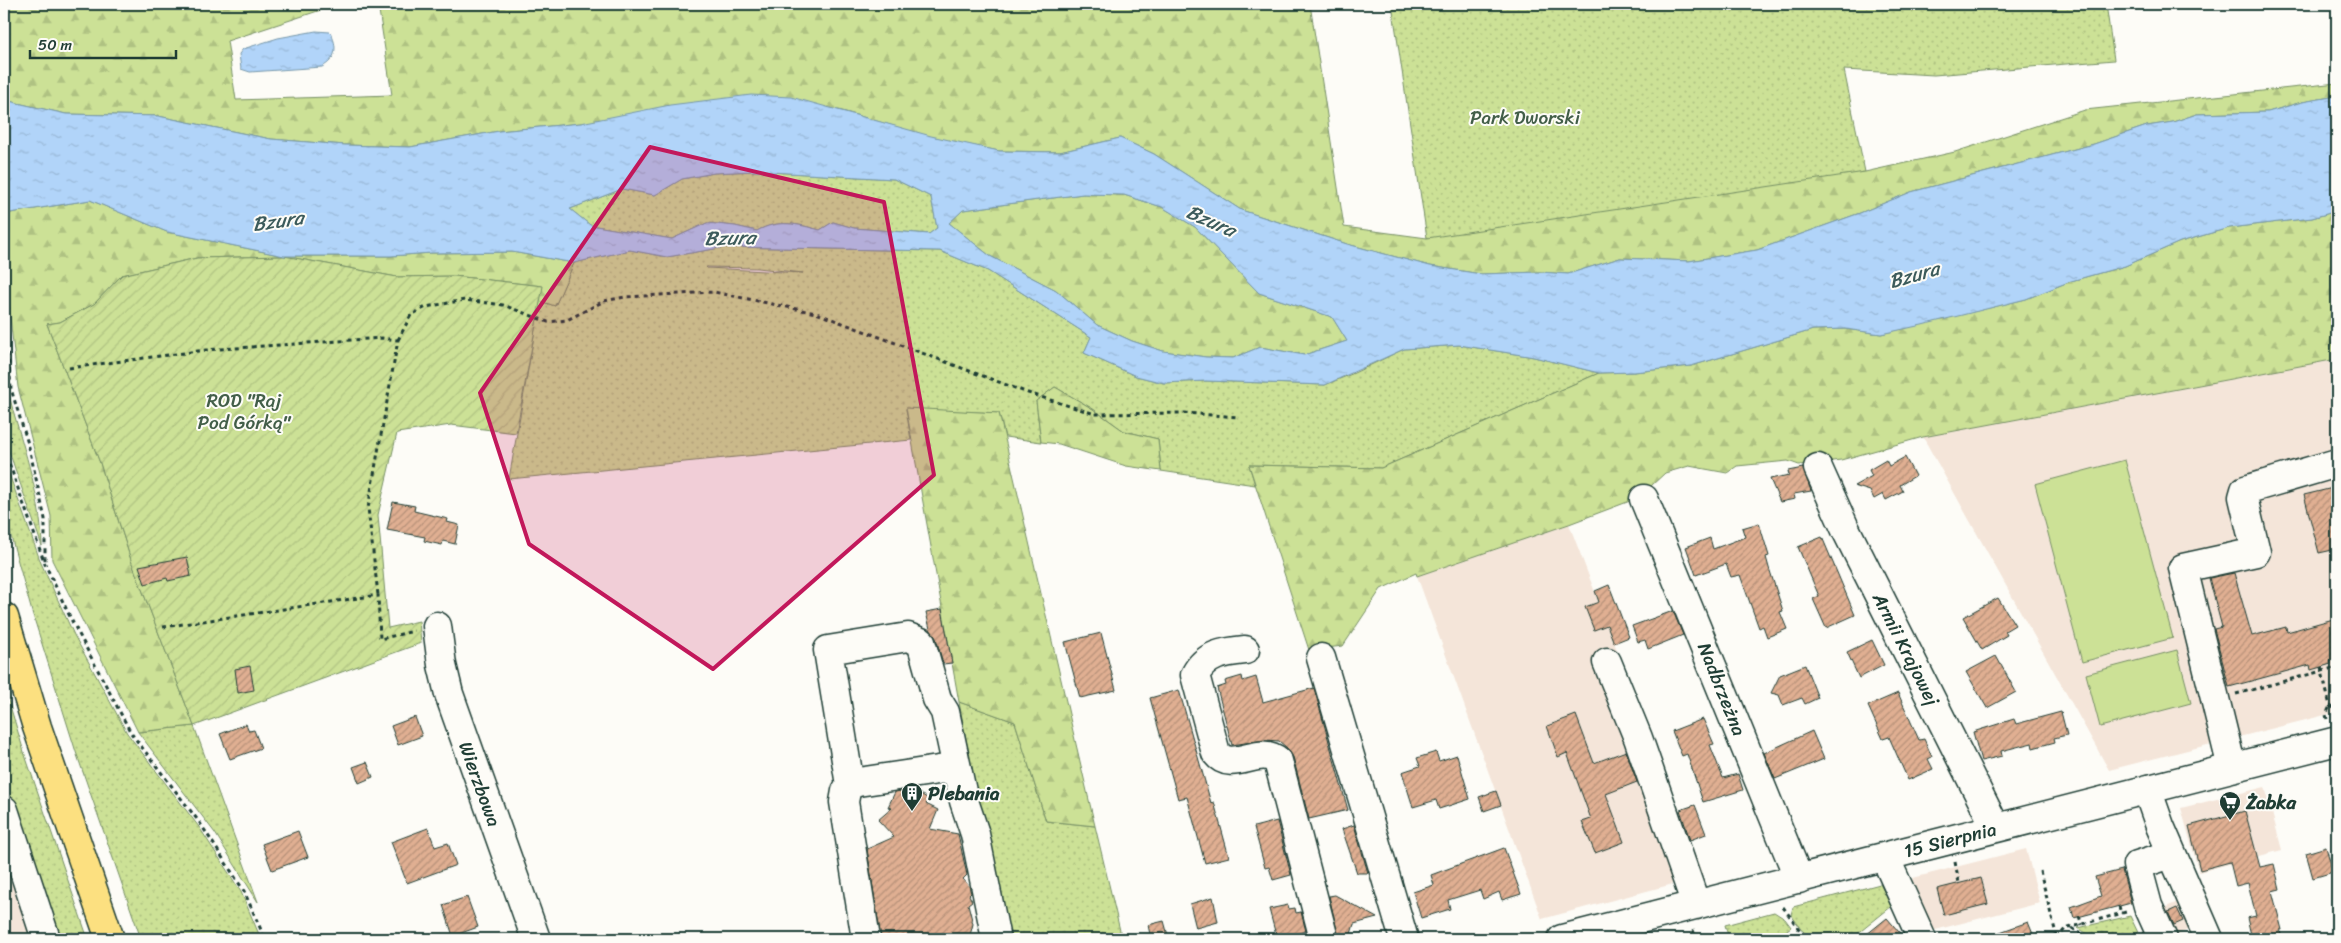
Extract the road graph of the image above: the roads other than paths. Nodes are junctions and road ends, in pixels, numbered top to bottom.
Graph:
1 (2337, 463) edge
2 (1818, 468) dead end
3 (1644, 499) dead end
4 (4, 617) edge
5 (437, 626) road end
6 (1245, 650) dead end
7 (1321, 658) dead end
8 (1607, 662) dead end
9 (2332, 730) edge
10 (2232, 768) junction
11 (958, 775) junction
12 (850, 786) junction
13 (2147, 789) junction
14 (4, 810) edge
15 (1996, 828) junction
16 (2172, 854) junction
17 (1885, 857) junction
18 (1799, 879) junction
19 (93, 889) junction
20 (1695, 918) junction
21 (2204, 937) edge
22 (46, 939) edge
23 (110, 939) edge
24 (123, 939) edge
25 (536, 939) edge
26 (866, 939) edge
27 (996, 939) edge
28 (1324, 939) edge
29 (1404, 939) edge
30 (1562, 939) edge
31 (1922, 939) edge
32 (2163, 939) edge

1 - 10 street
2 - 15 street, Armii Krajowej
3 - 18 street, Nadbrzeżna
4 - 19 main road
5 - 25 street, Wierzbowa
6 - 28 street
7 - 29 street
8 - 20 street
9 - 10 street, 15 Sierpnia
10 - 13 street, 15 Sierpnia
11 - 12 street
11 - 12 street
11 - 27 street
12 - 26 street
13 - 15 street, 15 Sierpnia
13 - 16 street
14 - 22 street
15 - 17 street, 15 Sierpnia
16 - 21 street
16 - 32 street
17 - 18 street, 15 Sierpnia
17 - 31 street
18 - 20 street, 15 Sierpnia
19 - 23 main road
19 - 24 main road
20 - 30 street, 15 Sierpnia

